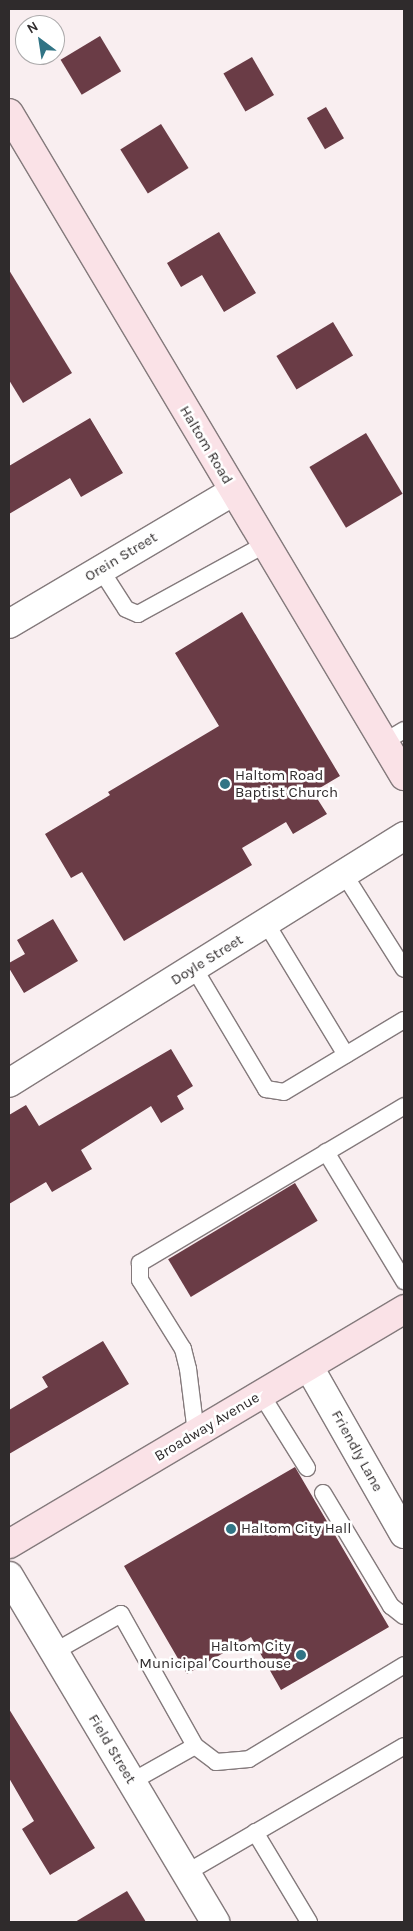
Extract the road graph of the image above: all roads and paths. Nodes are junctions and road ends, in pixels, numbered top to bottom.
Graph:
1 (9, 113) edge
2 (234, 491) junction
3 (266, 544) junction
4 (100, 570) junction
5 (9, 624) edge
6 (394, 736) edge
7 (404, 776) edge
8 (404, 836) edge
9 (344, 874) junction
10 (266, 922) junction
11 (194, 968) junction
12 (404, 969) edge
13 (404, 1020) edge
14 (346, 1055) junction
15 (9, 1084) edge
16 (404, 1106) edge
17 (326, 1152) junction
18 (404, 1281) edge
19 (404, 1309) edge
20 (310, 1366) junction
21 (261, 1394) junction
22 (196, 1433) junction
23 (307, 1468) dead end
24 (322, 1493) dead end
25 (404, 1534) edge
26 (9, 1544) edge
27 (9, 1576) edge
28 (404, 1616) edge
29 (54, 1652) junction
30 (404, 1665) edge
31 (196, 1746) junction
32 (404, 1746) edge
33 (131, 1782) junction
34 (255, 1832) junction
35 (186, 1873) junction
36 (215, 1922) edge
37 (309, 1922) edge

1 - 2 main road, Haltom Road
2 - 3 main road, Haltom Road
2 - 4 street, Orein Street
3 - 4 lane
3 - 6 main road, Haltom Road
4 - 5 street, Orein Street
6 - 7 main road, Haltom Road
8 - 9 street, Doyle Street
9 - 10 street, Doyle Street
9 - 12 lane
10 - 11 street, Doyle Street
10 - 14 lane
11 - 14 lane
11 - 15 street, Doyle Street
13 - 14 lane
16 - 17 lane
17 - 18 lane
17 - 22 lane
19 - 20 main road, Broadway Avenue
20 - 21 main road, Broadway Avenue
20 - 25 street, Friendly Lane
21 - 22 main road, Broadway Avenue
21 - 23 lane
22 - 26 main road, Broadway Avenue
24 - 28 lane
27 - 29 street, Field Street
29 - 31 lane
29 - 33 street, Field Street
30 - 31 lane
31 - 33 lane
32 - 34 lane
33 - 35 street, Field Street
34 - 35 lane
34 - 37 lane
35 - 36 street, Field Street

